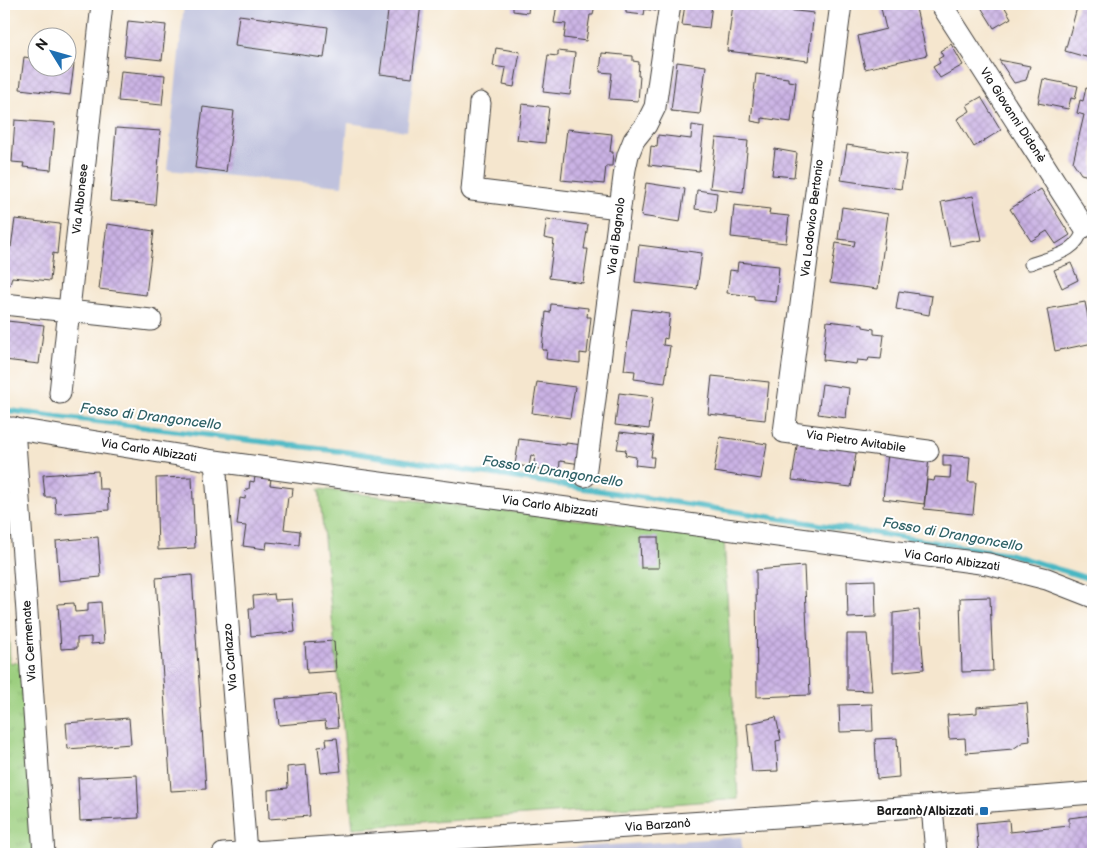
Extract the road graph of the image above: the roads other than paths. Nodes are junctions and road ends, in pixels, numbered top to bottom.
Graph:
1 (102, 4) edge
2 (670, 4) edge
3 (841, 4) edge
4 (941, 4) edge
5 (480, 103) dead end
6 (619, 208) junction
7 (1084, 227) joint
8 (1030, 264) dead end
9 (4, 304) edge
10 (68, 311) junction
11 (152, 320) dead end
12 (60, 393) dead end
13 (9, 428) edge
14 (784, 432) joint
15 (928, 451) dead end
16 (215, 461) junction
17 (585, 476) dead end
18 (1093, 598) edge
19 (1093, 793) edge
20 (932, 806) junction
21 (246, 852) junction
22 (44, 854) edge
23 (223, 854) edge
24 (936, 854) edge

1 - 10 street, Via Albonese
2 - 6 street, Via di Bagnolo
3 - 14 street, Via Lodovico Bertonio
4 - 7 street, Via Giovanni Didonè
5 - 6 street
6 - 17 street, Via di Bagnolo
7 - 8 lane
9 - 10 street
10 - 11 street
10 - 12 street, Via Albonese
13 - 16 street, Via Carlo Albizzati
13 - 22 street, Via Cermenate
14 - 15 street, Via Pietro Avitabile
16 - 18 street, Via Carlo Albizzati
16 - 21 street, Via Carlazzo
19 - 20 street, Via Barzanò
20 - 21 street, Via Barzanò
20 - 24 street
21 - 23 street, Via Barzanò

